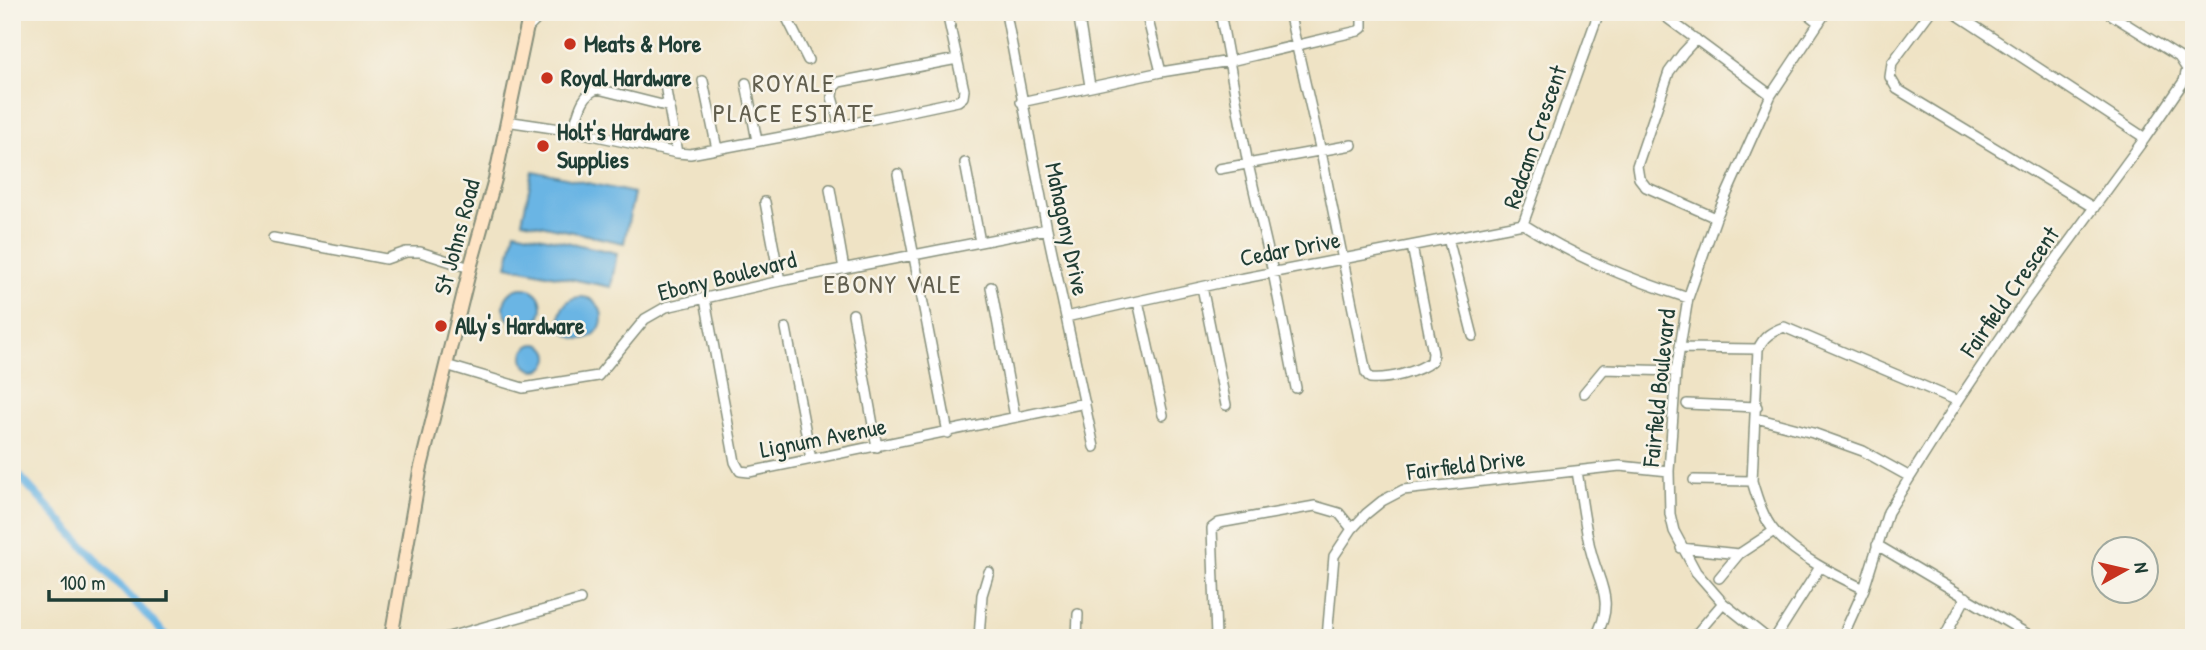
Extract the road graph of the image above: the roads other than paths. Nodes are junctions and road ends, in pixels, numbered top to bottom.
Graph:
1 (530, 12) edge
2 (544, 12) edge
3 (784, 12) edge
4 (1078, 12) edge
5 (1146, 12) edge
6 (1220, 12) edge
7 (1289, 12) edge
8 (1362, 12) edge
9 (1599, 12) edge
10 (1660, 12) edge
11 (1805, 12) edge
12 (1826, 12) edge
13 (1930, 12) edge
14 (1952, 12) edge
15 (2107, 12) edge
16 (1007, 19) dead end
17 (949, 22) dead end
18 (1819, 23) junction
19 (526, 30) junction
20 (1696, 39) junction
21 (1295, 45) junction
22 (957, 59) junction
23 (808, 60) dead end
24 (1230, 61) junction
25 (1161, 72) junction
26 (664, 79) dead end
27 (703, 81) dead end
28 (746, 83) dead end
29 (1090, 86) junction
30 (1771, 95) junction
31 (1021, 102) junction
32 (670, 107) junction
33 (506, 121) junction
34 (839, 126) junction
35 (573, 131) junction
36 (2145, 138) junction
37 (757, 141) junction
38 (1352, 145) dead end
39 (717, 149) junction
40 (1321, 152) junction
41 (677, 153) junction
42 (965, 163) dead end
43 (1248, 164) junction
44 (1219, 169) dead end
45 (898, 174) dead end
46 (830, 189) dead end
47 (765, 202) dead end
48 (2094, 208) junction
49 (1716, 218) junction
50 (1523, 224) junction
51 (1047, 229) junction
52 (272, 238) dead end
53 (1448, 238) junction
54 (980, 242) junction
55 (1412, 246) junction
56 (914, 256) junction
57 (1341, 259) junction
58 (470, 268) junction
59 (844, 269) junction
60 (1273, 272) junction
61 (780, 282) junction
62 (991, 287) dead end
63 (1202, 287) junction
64 (1688, 298) junction
65 (705, 299) junction
66 (1138, 301) junction
67 (853, 314) dead end
68 (1066, 317) junction
69 (786, 328) dead end
70 (1473, 336) dead end
71 (1680, 348) junction
72 (1758, 349) junction
73 (446, 365) junction
74 (1676, 371) junction
75 (1296, 388) dead end
76 (1584, 393) dead end
77 (1958, 401) junction
78 (1085, 403) junction
79 (1687, 404) dead end
80 (1226, 405) dead end
81 (1756, 407) junction
82 (1163, 415) dead end
83 (1015, 417) junction
84 (1755, 418) junction
85 (948, 433) junction
86 (877, 447) junction
87 (1094, 447) dead end
88 (811, 459) junction
89 (1577, 471) junction
90 (1669, 471) junction
91 (1910, 477) junction
92 (1694, 480) dead end
93 (1752, 481) junction
94 (1352, 529) junction
95 (1774, 531) junction
96 (1877, 545) junction
97 (1681, 548) junction
98 (1739, 554) junction
99 (1820, 567) junction
100 (989, 572) dead end
101 (1719, 578) dead end
102 (1864, 589) junction
103 (1966, 597) junction
104 (580, 600) dead end
105 (1723, 603) junction
106 (1077, 614) dead end
107 (391, 638) edge
108 (445, 638) edge
109 (979, 638) edge
110 (1077, 638) edge
111 (1216, 638) edge
112 (1327, 638) edge
113 (1595, 638) edge
114 (1693, 638) edge
115 (1767, 638) edge
116 (1775, 638) edge
117 (1842, 638) edge
118 (1944, 638) edge
119 (2034, 638) edge

1 - 19 main road, St Johns Road
2 - 19 street
3 - 23 street
4 - 29 street
5 - 25 street
6 - 24 street
7 - 21 street
8 - 21 street
9 - 50 street, Redcam Crescent
10 - 20 street
11 - 18 street
12 - 18 street, Fairfield Boulevard
13 - 48 street
14 - 36 street
15 - 36 street, Fairfield Crescent
16 - 31 street, Mahagony Drive
17 - 22 street
18 - 30 street, Fairfield Boulevard
19 - 33 main road, St Johns Road
20 - 30 street
20 - 49 street
21 - 24 street
21 - 40 street
22 - 34 street
22 - 34 street
24 - 25 street
24 - 43 street
25 - 29 street
26 - 32 street
27 - 39 street
28 - 37 street
29 - 31 street
30 - 49 street, Fairfield Boulevard
31 - 51 street, Mahagony Drive
32 - 35 street
32 - 41 street
33 - 35 street
33 - 58 main road, St Johns Road
34 - 37 street
35 - 41 street
36 - 48 street, Fairfield Crescent
37 - 39 street
38 - 40 street
39 - 41 street
40 - 43 street
40 - 57 street
42 - 54 street
43 - 44 street
43 - 60 street
45 - 56 street
46 - 59 street
47 - 61 street
48 - 77 street, Fairfield Crescent
49 - 64 street, Fairfield Boulevard
50 - 53 street, Cedar Drive
50 - 64 street, Redcam Crescent
51 - 54 street, Ebony Boulevard
51 - 68 street, Mahagony Drive
52 - 58 street
53 - 55 street, Cedar Drive
53 - 70 street
54 - 56 street, Ebony Boulevard
55 - 57 street, Cedar Drive
55 - 57 street
56 - 59 street, Ebony Boulevard
56 - 85 street
57 - 60 street, Cedar Drive
58 - 73 main road, St Johns Road
59 - 61 street, Ebony Boulevard
60 - 63 street, Cedar Drive
60 - 75 street
61 - 65 street, Ebony Boulevard
62 - 83 street
63 - 66 street, Cedar Drive
63 - 80 street
64 - 71 street, Fairfield Boulevard
65 - 73 street, Ebony Boulevard
65 - 88 street, Lignum Avenue
66 - 68 street, Cedar Drive
66 - 82 street
67 - 86 street
68 - 78 street, Mahagony Drive
69 - 88 street
71 - 72 street
71 - 74 street, Fairfield Boulevard
72 - 77 street
72 - 81 street
73 - 107 main road, St Johns Road
74 - 76 street
74 - 90 street, Fairfield Boulevard
77 - 91 street, Fairfield Crescent
78 - 83 street, Lignum Avenue
78 - 87 street, Mahagony Drive
79 - 81 street
81 - 84 street
83 - 85 street, Lignum Avenue
84 - 91 street
84 - 93 street
85 - 86 street, Lignum Avenue
86 - 88 street, Lignum Avenue
89 - 90 street, Fairfield Drive
89 - 94 street, Fairfield Drive
89 - 113 street
90 - 97 street, Fairfield Boulevard
91 - 96 street, Fairfield Crescent
92 - 93 street
93 - 95 street
94 - 111 street
94 - 112 street, Fairfield Drive
95 - 98 street
95 - 99 street
96 - 102 street, Fairfield Crescent
96 - 103 street
97 - 98 street
97 - 105 street, Fairfield Boulevard
98 - 101 street
99 - 102 street
99 - 116 street
100 - 109 street
102 - 117 street, Fairfield Crescent
103 - 118 street
103 - 119 street
104 - 108 street
105 - 114 street
105 - 115 street, Fairfield Boulevard
106 - 110 street

